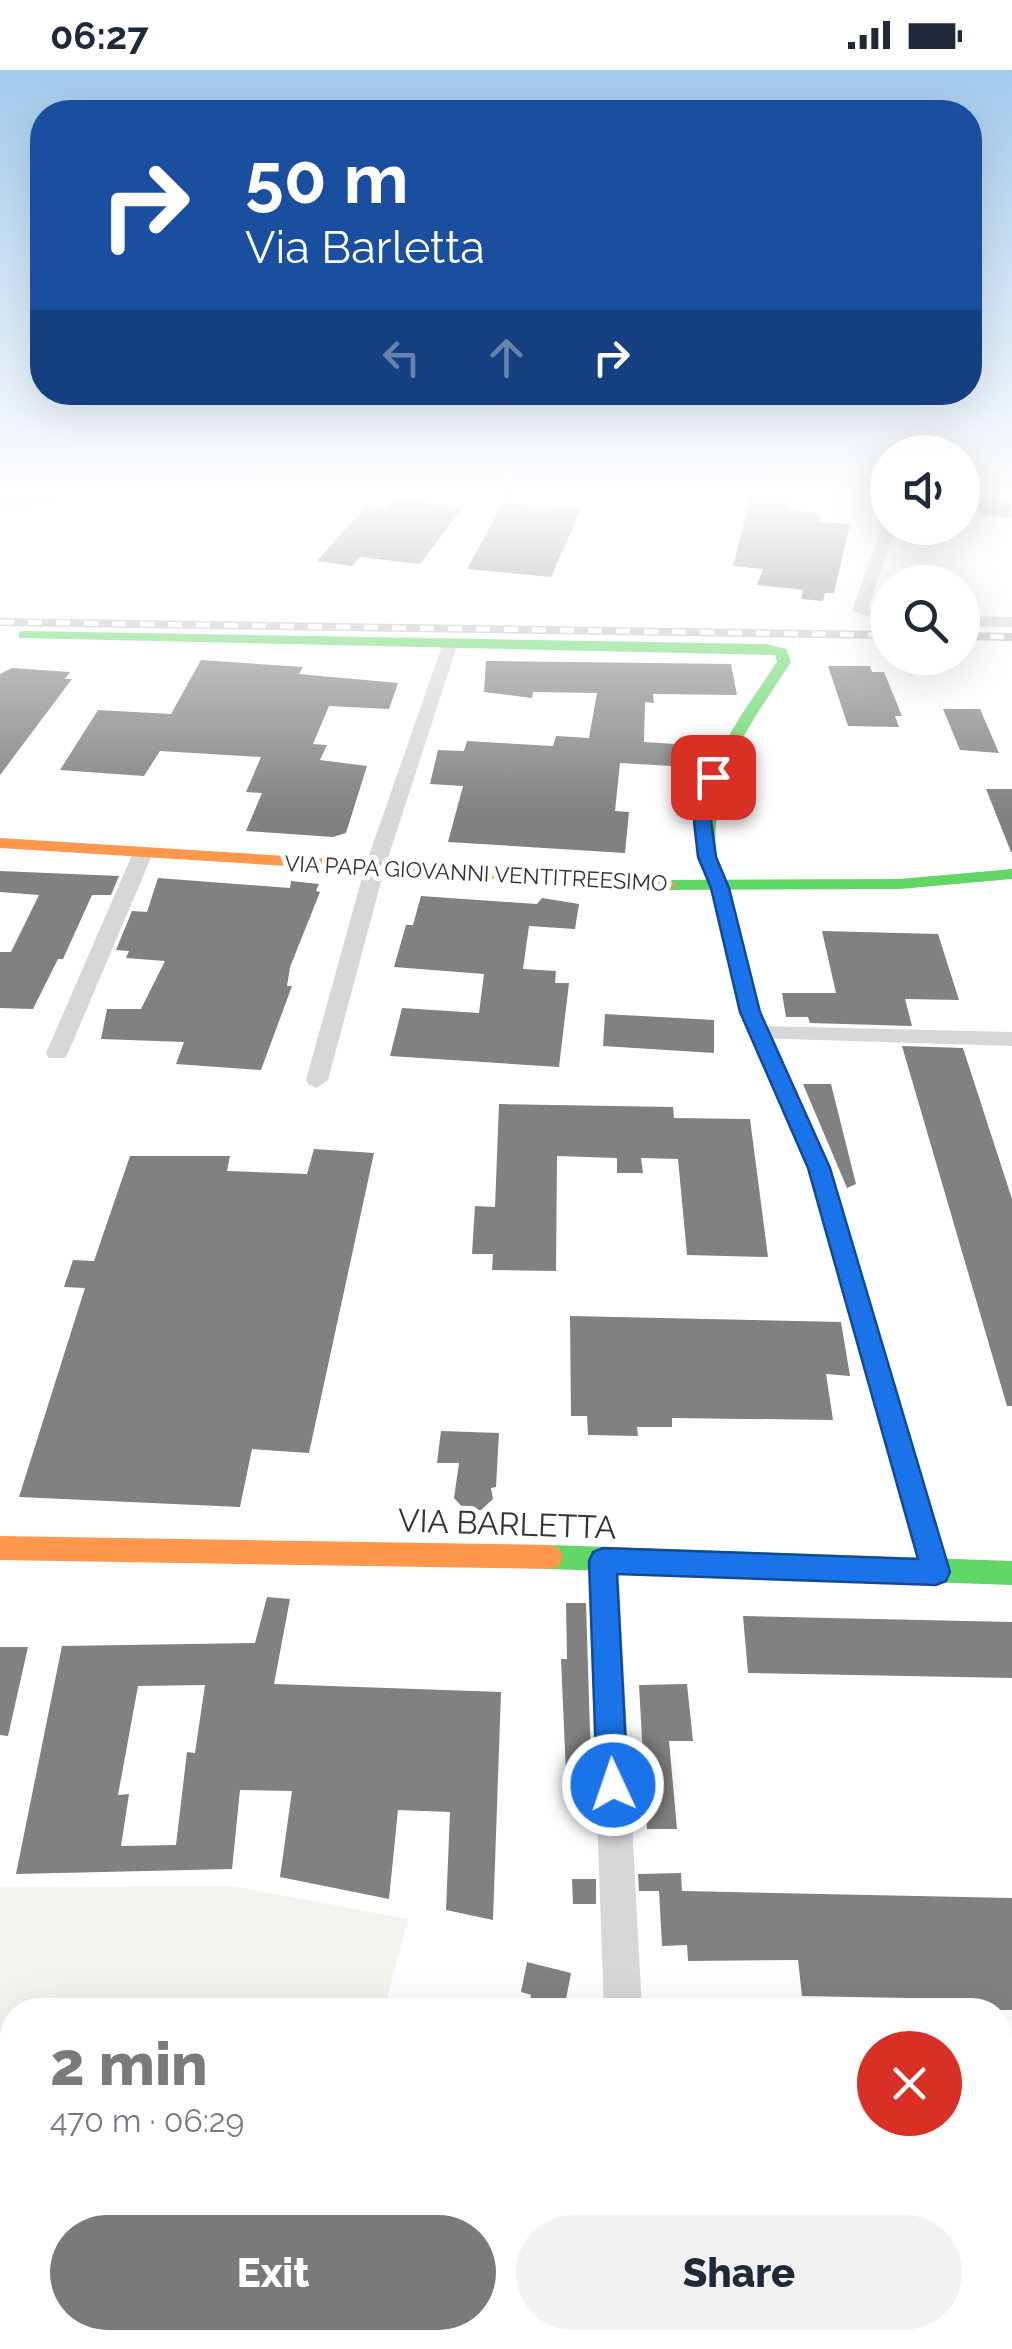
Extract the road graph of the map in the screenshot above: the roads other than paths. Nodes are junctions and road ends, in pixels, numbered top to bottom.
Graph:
1 (980, 621) edge
2 (1012, 622) edge
3 (24, 635) dead end
4 (450, 643) junction
5 (0, 843) edge
6 (143, 853) junction
7 (376, 867) junction
8 (1012, 874) edge
9 (720, 888) junction
10 (760, 1033) junction
11 (1012, 1039) edge
12 (57, 1053) dead end
13 (317, 1080) dead end
14 (0, 1548) edge
15 (603, 1561) junction
16 (936, 1572) junction
17 (1012, 1573) edge
18 (622, 1998) edge

1 - 2 street
3 - 4 street
4 - 7 street
4 - 9 street
5 - 6 street, VIA PAPA GIOVANNI VENTITREESIMO
6 - 7 street, VIA PAPA GIOVANNI VENTITREESIMO
6 - 12 street
7 - 9 street, VIA PAPA GIOVANNI VENTITREESIMO
7 - 13 street
8 - 9 street, VIA PAPA GIOVANNI VENTITREESIMO
9 - 10 street
10 - 11 street
10 - 16 street
14 - 15 street, VIA BARLETTA
15 - 16 street, VIA BARLETTA
15 - 18 street
16 - 17 street, VIA BARLETTA

